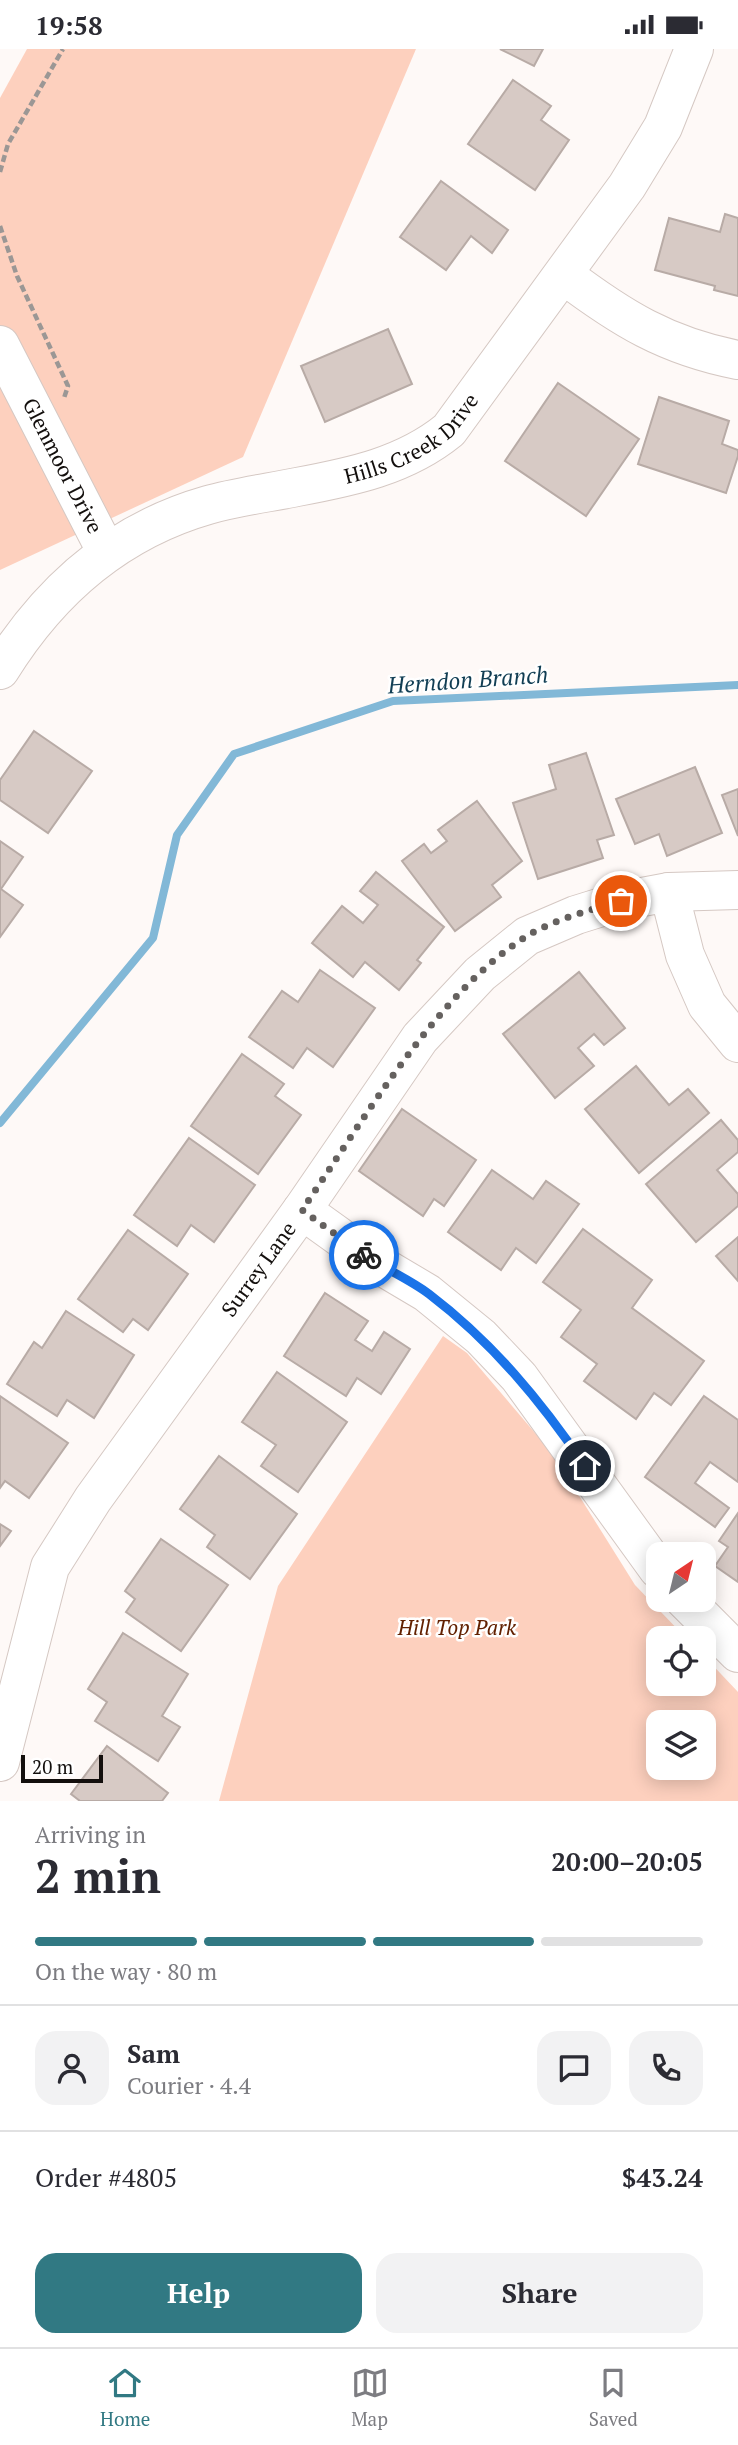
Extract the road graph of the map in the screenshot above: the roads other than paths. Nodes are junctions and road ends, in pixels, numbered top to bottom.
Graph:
1 (694, 49) edge
2 (564, 275) junction
3 (0, 345) edge
4 (738, 360) edge
5 (106, 551) junction
6 (0, 670) edge
7 (738, 890) edge
8 (669, 892) junction
9 (738, 1043) edge
10 (302, 1210) junction
11 (646, 1552) edge
12 (697, 1612) edge
13 (738, 1653) edge
14 (0, 1762) edge

1 - 2 street, Hills Creek Drive
2 - 4 street
2 - 5 street, Hills Creek Drive
3 - 5 street, Glenmoor Drive
5 - 6 street, Hills Creek Drive
7 - 8 street, Surrey Lane
8 - 9 street
8 - 10 street, Surrey Lane
10 - 11 street
10 - 14 street, Surrey Lane
12 - 13 street

